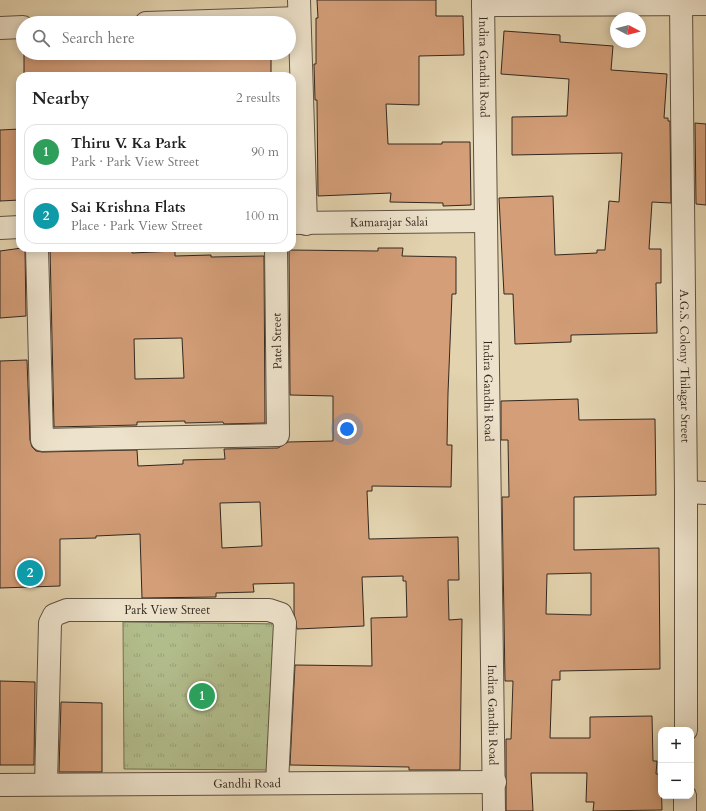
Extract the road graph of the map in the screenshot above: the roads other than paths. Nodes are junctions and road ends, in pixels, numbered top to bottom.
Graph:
1 (483, 2) edge
2 (681, 3) junction
3 (706, 4) edge
4 (299, 9) edge
5 (222, 16) edge
6 (16, 27) edge
7 (0, 28) edge
8 (485, 221) junction
9 (299, 224) edge
10 (16, 227) edge
11 (0, 228) edge
12 (37, 252) edge
13 (276, 252) edge
14 (696, 492) edge
15 (686, 727) edge
16 (495, 782) junction
17 (277, 783) junction
18 (46, 784) junction
19 (0, 785) edge
20 (685, 799) edge
21 (494, 811) edge
22 (685, 811) edge

1 - 2 street
1 - 8 street, Indira Gandhi Road
2 - 3 street
2 - 14 street, A.G.S. Colony Thilagar Street
4 - 5 street
4 - 9 street
6 - 7 street
8 - 9 street, Kamarajar Salai
8 - 16 street, Indira Gandhi Road
10 - 11 street
12 - 13 street, Patel Street
14 - 15 street, A.G.S. Colony Thilagar Street
16 - 17 street, Gandhi Road
16 - 21 street, Indira Gandhi Road
17 - 18 street, Gandhi Road
17 - 18 street, Park View Street
18 - 19 street, Gandhi Road
20 - 22 street

